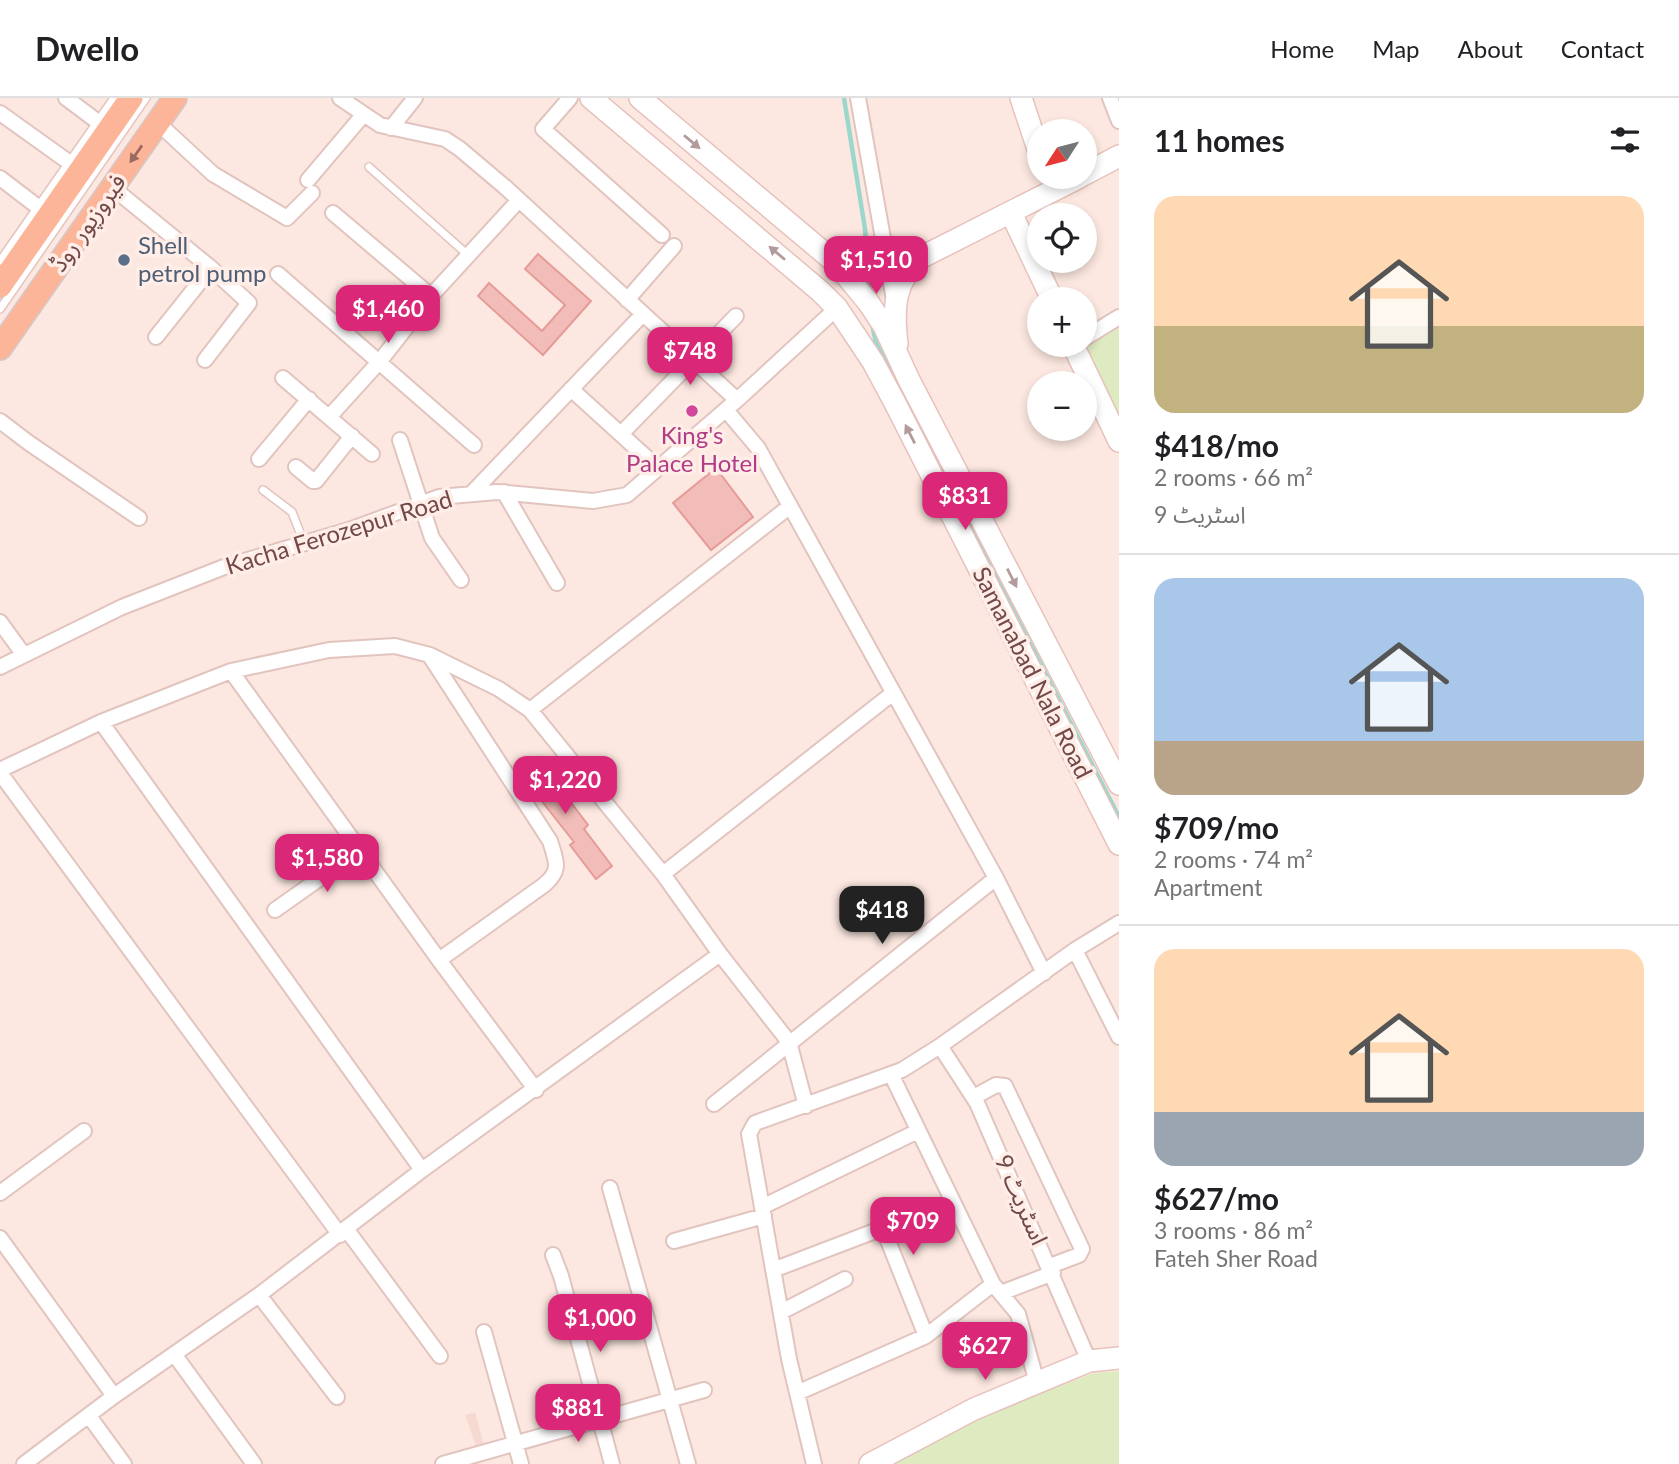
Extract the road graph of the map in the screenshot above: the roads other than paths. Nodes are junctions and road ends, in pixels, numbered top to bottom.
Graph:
1 (66, 98) edge
2 (114, 98) edge
3 (131, 98) edge
4 (146, 98) edge
5 (175, 98) edge
6 (340, 98) edge
7 (415, 98) edge
8 (570, 98) edge
9 (591, 98) edge
10 (640, 98) edge
11 (858, 98) edge
12 (1021, 98) edge
13 (1110, 98) edge
14 (0, 113) edge
15 (364, 114) junction
16 (1028, 119) edge
17 (1119, 121) edge
18 (98, 122) junction
19 (158, 123) junction
20 (391, 128) junction
21 (1119, 156) edge
22 (70, 163) junction
23 (369, 167) dead end
24 (1097, 168) edge
25 (0, 178) edge
26 (113, 188) junction
27 (1042, 189) edge
28 (519, 200) junction
29 (38, 207) junction
30 (333, 213) dead end
31 (1011, 213) junction
32 (662, 235) dead end
33 (674, 246) dead end
34 (468, 255) junction
35 (922, 257) junction
36 (0, 261) edge
37 (835, 263) junction
38 (889, 264) junction
39 (211, 268) junction
40 (278, 274) dead end
41 (0, 286) edge
42 (1046, 287) edge
43 (431, 296) junction
44 (627, 300) junction
45 (895, 307) junction
46 (0, 309) edge
47 (837, 309) junction
48 (643, 314) junction
49 (736, 316) dead end
50 (1119, 317) edge
51 (1097, 331) edge
52 (156, 337) dead end
53 (0, 348) edge
54 (1079, 357) edge
55 (692, 359) junction
56 (899, 359) junction
57 (205, 360) dead end
58 (380, 361) junction
59 (283, 378) dead end
60 (571, 389) junction
61 (309, 399) junction
62 (737, 400) junction
63 (726, 410) junction
64 (330, 416) junction
65 (0, 421) edge
66 (621, 434) junction
67 (352, 436) junction
68 (400, 440) dead end
69 (1119, 441) edge
70 (474, 444) dead end
71 (372, 454) dead end
72 (259, 458) dead end
73 (296, 467) dead end
74 (658, 468) junction
75 (263, 490) dead end
76 (504, 492) junction
77 (471, 494) junction
78 (420, 504) junction
79 (789, 507) junction
80 (139, 518) dead end
81 (304, 544) junction
82 (460, 580) dead end
83 (557, 583) dead end
84 (0, 622) edge
85 (24, 655) junction
86 (429, 655) junction
87 (0, 667) edge
88 (231, 671) junction
89 (893, 693) junction
90 (530, 710) junction
91 (101, 722) junction
92 (0, 771) edge
93 (1119, 784) edge
94 (1119, 844) edge
95 (360, 850) junction
96 (663, 874) junction
97 (996, 878) junction
98 (275, 910) dead end
99 (1119, 923) edge
100 (1075, 950) junction
101 (720, 954) junction
102 (439, 960) junction
103 (1044, 973) junction
104 (1119, 1037) edge
105 (789, 1042) junction
106 (940, 1046) junction
107 (891, 1074) junction
108 (536, 1090) junction
109 (974, 1097) junction
110 (714, 1104) dead end
111 (806, 1106) junction
112 (84, 1131) dead end
113 (918, 1131) junction
114 (422, 1170) junction
115 (610, 1188) dead end
116 (0, 1193) edge
117 (763, 1212) junction
118 (343, 1232) junction
119 (0, 1238) edge
120 (674, 1241) dead end
121 (553, 1255) dead end
122 (773, 1270) junction
123 (1052, 1270) junction
124 (845, 1279) dead end
125 (997, 1289) junction
126 (259, 1295) junction
127 (781, 1312) junction
128 (484, 1332) dead end
129 (926, 1336) junction
130 (174, 1354) junction
131 (440, 1356) dead end
132 (1119, 1358) edge
133 (1090, 1361) junction
134 (1037, 1383) junction
135 (704, 1390) dead end
136 (797, 1393) junction
137 (114, 1396) junction
138 (337, 1396) dead end
139 (671, 1399) junction
140 (89, 1416) junction
141 (600, 1420) junction
142 (515, 1444) junction
143 (24, 1464) edge
144 (124, 1464) edge
145 (254, 1464) edge
146 (443, 1464) edge
147 (521, 1464) edge
148 (612, 1464) edge
149 (688, 1464) edge
150 (814, 1464) edge
151 (870, 1464) edge

1 - 18 street
2 - 18 lane
3 - 41 main road, فیروزپور روڈ
4 - 46 lane
5 - 19 main road, فیروزپور روڈ
6 - 15 street
7 - 20 street
8 - 32 street
47 -> 9 main road, Samanabad Nala Road
10 -> 37 main road
11 - 38 street
12 - 16 main road
13 - 17 street
14 - 22 street
15 - 19 street
15 - 20 street
18 - 22 lane
19 -> 26 main road, فیروزپور روڈ
20 - 28 street
21 - 24 main road
22 - 29 lane
23 - 34 lane
25 - 29 street
26 - 39 street
26 - 53 main road, فیروزپور روڈ
27 - 31 main road
28 - 34 street
28 - 44 street
29 - 36 lane
30 - 43 street
31 - 35 main road
31 - 42 main road
33 - 44 street
34 - 43 street
35 - 38 main road
35 - 45 main road
37 - 38 main road
37 - 56 main road
38 - 45 street
39 - 52 street
39 - 57 street
40 - 58 street
43 - 58 street
44 - 48 street
45 - 56 main road
47 - 62 street, Kacha Ferozepur Road
94 -> 47 main road, Samanabad Nala Road
48 - 55 street
48 - 60 street
49 - 55 street
50 - 51 street
54 - 69 main road
55 - 62 street
55 - 66 street
56 -> 93 main road
58 - 64 street
58 - 70 street
59 - 61 street
60 - 66 street
60 - 77 street
61 - 64 street
61 - 72 street
62 - 63 street, Kacha Ferozepur Road
63 - 74 street, Kacha Ferozepur Road
63 - 79 street
64 - 67 street
65 - 80 street
66 - 74 street
67 - 71 street
67 - 73 street
68 - 78 street
74 - 76 street, Kacha Ferozepur Road
75 - 81 lane
76 - 77 street, Kacha Ferozepur Road
76 - 83 street
77 - 78 street, Kacha Ferozepur Road
78 - 81 street, Kacha Ferozepur Road
78 - 82 street
79 - 89 street
79 - 90 street
81 - 85 street, Kacha Ferozepur Road
84 - 85 street
85 - 87 street, Kacha Ferozepur Road
86 - 88 street
86 - 90 street
86 - 102 street
88 - 91 street
88 - 95 street
89 - 96 street
89 - 97 street
90 - 96 street
91 - 92 street
91 - 114 street
92 - 118 street
95 - 98 street
95 - 102 street
96 - 101 street
97 - 103 street
97 - 105 street
99 - 100 street
100 - 103 street
100 - 104 street
101 - 105 street
101 - 108 street
102 - 108 street
103 - 106 street
105 - 110 street
105 - 111 street
106 - 107 street
106 - 109 street, اسٹریٹ 9
107 - 111 street
107 - 113 street
108 - 114 street
109 - 123 street, اسٹریٹ 9
109 - 123 street
111 - 117 street
112 - 116 street
113 - 117 street
113 - 125 street
114 - 118 street
115 - 139 street
117 - 120 street
117 - 122 street
118 - 126 street
118 - 131 street
119 - 137 street
121 - 141 street
122 - 127 street
122 - 129 street
123 - 125 street
123 - 133 street, اسٹریٹ 9
124 - 127 street
125 - 129 street
125 - 134 street
126 - 130 street
126 - 138 street
127 - 136 street
128 - 142 street
129 - 136 street
130 - 137 street
130 - 145 street
132 - 133 main road
133 - 134 main road
134 - 151 main road
135 - 139 street
136 - 150 street
137 - 140 street
139 - 141 street
139 - 149 street
140 - 143 street
140 - 144 street
141 - 142 street
141 - 148 street
142 - 146 street
142 - 147 street

